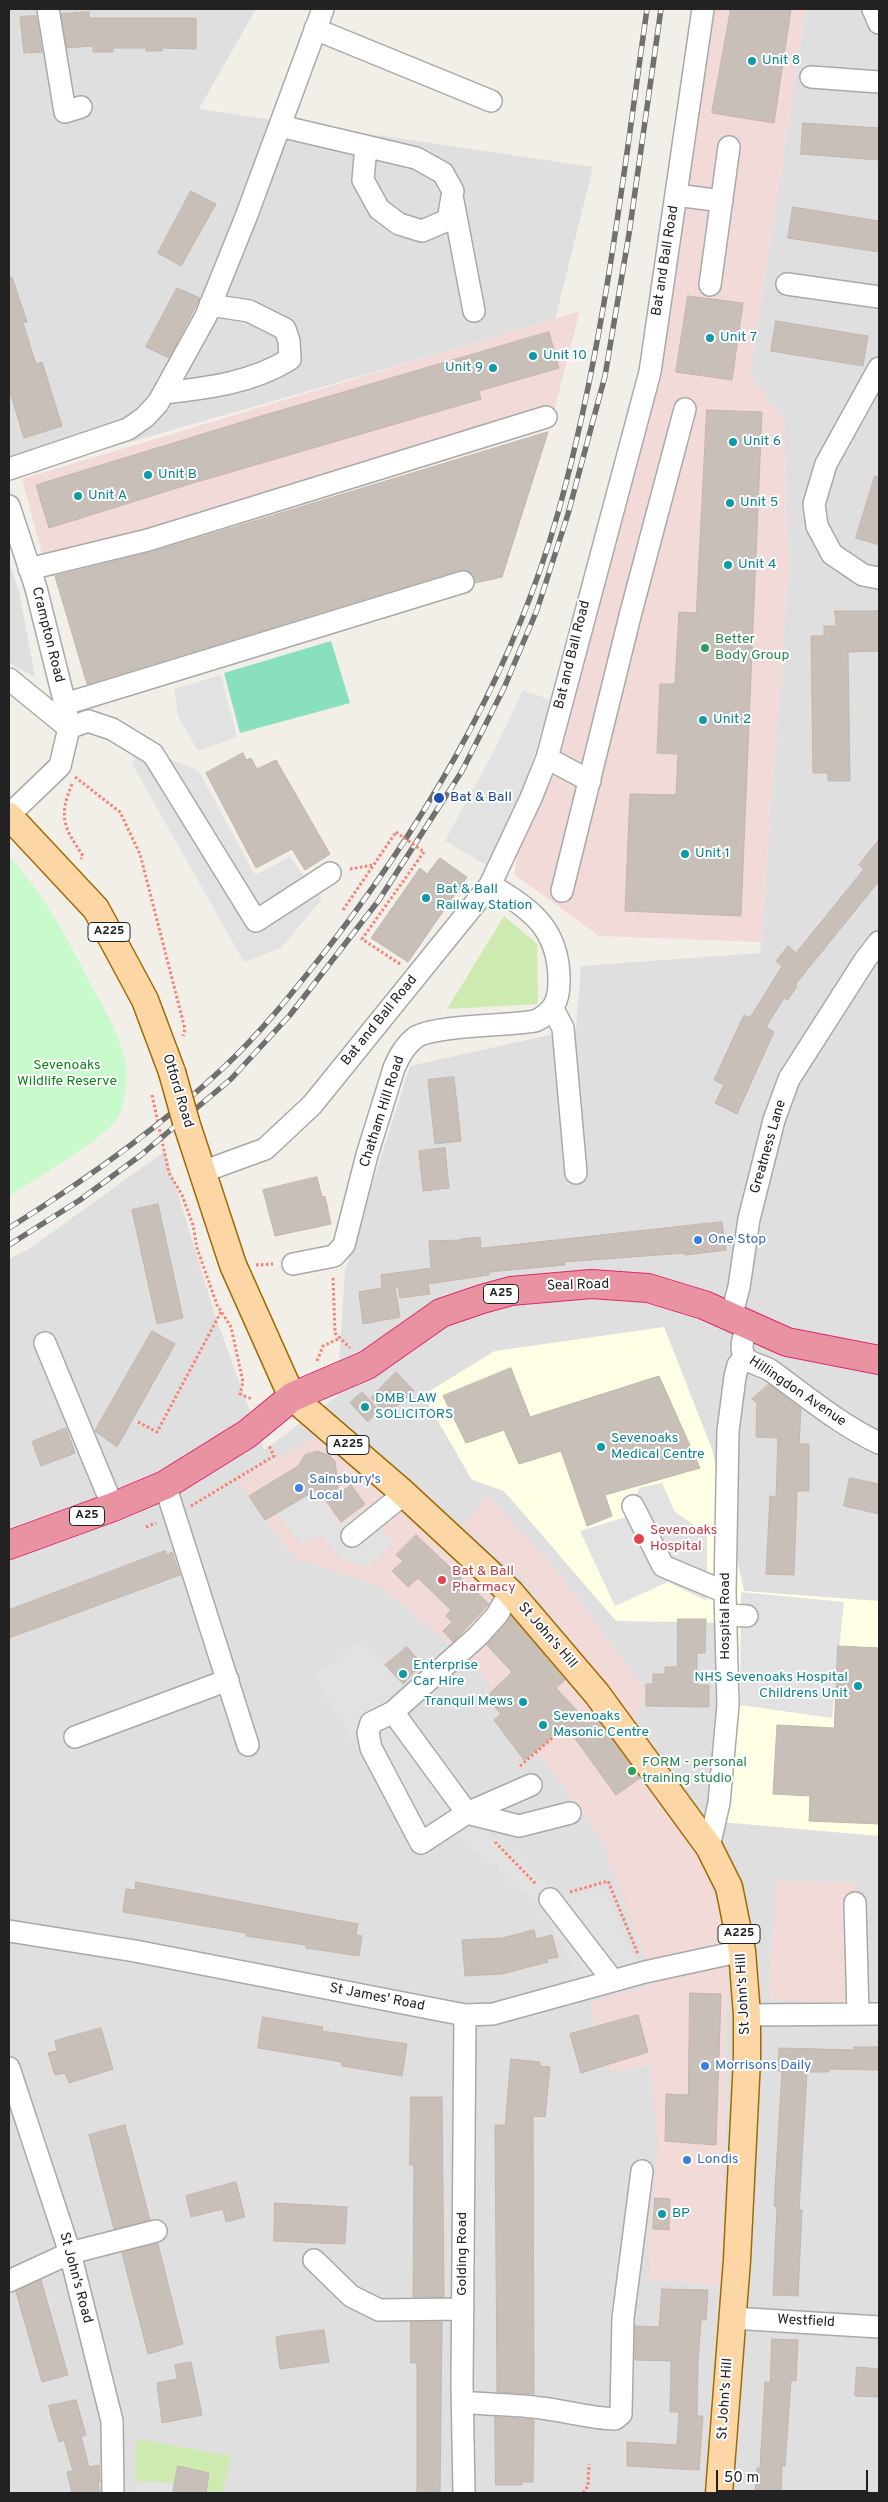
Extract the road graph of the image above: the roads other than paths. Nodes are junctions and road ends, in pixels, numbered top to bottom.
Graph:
1 (48, 9) edge
2 (323, 9) edge
3 (703, 9) edge
4 (873, 9) edge
5 (879, 23) edge
6 (315, 29) junction
7 (811, 76) dead end
8 (879, 82) edge
9 (491, 101) dead end
10 (81, 108) dead end
11 (280, 126) junction
12 (366, 146) junction
13 (729, 147) dead end
14 (676, 195) junction
15 (452, 196) junction
16 (722, 201) junction
17 (787, 284) dead end
18 (710, 286) dead end
19 (879, 297) edge
20 (210, 305) junction
21 (474, 311) dead end
22 (879, 368) edge
23 (164, 393) junction
24 (685, 410) dead end
25 (546, 417) dead end
26 (9, 469) edge
27 (9, 506) edge
28 (29, 569) junction
29 (879, 578) edge
30 (463, 582) dead end
31 (9, 679) edge
32 (65, 704) junction
33 (69, 728) junction
34 (547, 758) junction
35 (590, 781) junction
36 (9, 815) edge
37 (330, 873) dead end
38 (490, 885) junction
39 (562, 891) dead end
40 (879, 942) edge
41 (553, 1009) junction
42 (202, 1172) junction
43 (576, 1173) dead end
44 (293, 1264) road end
45 (740, 1321) junction
46 (45, 1342) dead end
47 (745, 1357) junction
48 (879, 1360) edge
49 (292, 1397) junction
50 (879, 1443) edge
51 (165, 1485) junction
52 (404, 1494) junction
53 (633, 1506) dead end
54 (113, 1507) junction
55 (352, 1536) dead end
56 (9, 1545) edge
57 (510, 1592) junction
58 (725, 1592) junction
59 (726, 1615) junction
60 (747, 1616) dead end
61 (228, 1680) junction
62 (393, 1712) junction
63 (75, 1737) dead end
64 (248, 1745) dead end
65 (530, 1785) dead end
66 (467, 1813) junction
67 (570, 1813) dead end
68 (709, 1847) junction
69 (550, 1899) dead end
70 (855, 1903) dead end
71 (9, 1931) edge
72 (742, 1951) junction
73 (613, 1981) junction
74 (858, 2014) junction
75 (879, 2014) edge
76 (464, 2015) junction
77 (746, 2015) junction
78 (9, 2068) edge
79 (642, 2171) dead end
80 (156, 2231) dead end
81 (70, 2253) junction
82 (314, 2260) dead end
83 (9, 2281) edge
84 (463, 2309) junction
85 (732, 2318) junction
86 (879, 2327) edge
87 (463, 2402) junction
88 (113, 2493) edge
89 (464, 2493) edge
90 (719, 2493) edge

1 - 10 street
2 - 6 street
3 - 14 street, Bat and Ball Road
4 - 5 street
6 - 9 street
6 - 11 street
7 - 8 street
11 - 12 street
11 - 20 street
12 - 15 street
12 - 15 street
13 - 16 street
14 - 16 street
14 - 34 street, Bat and Ball Road
15 - 21 street
16 - 18 street
17 - 19 street
20 - 23 street
20 - 23 street
22 - 29 street
23 - 26 street
24 - 35 street
25 - 28 street
27 - 28 street, Crampton Road
28 - 32 street, Crampton Road
30 - 32 street
31 - 33 street
32 - 33 street, Crampton Road
33 - 36 street, Crampton Road
33 - 37 street
34 - 35 street
34 - 38 street, Bat and Ball Road
35 - 39 street
36 - 42 main road, Otford Road / A225, bridge
38 - 41 street
38 - 42 street, Bat and Ball Road
40 - 45 street, Greatness Lane
41 - 43 street
41 - 44 street, Chatham Hill Road
42 - 49 main road, Otford Road / A225
45 - 47 street, Hillingdon Avenue
45 - 48 highway, Seal Road / A25
45 - 49 highway, Seal Road / A25
46 - 54 street
47 - 50 street, Hillingdon Avenue
47 - 58 street, Hospital Road
49 - 51 highway, A25
49 - 52 main road, St John's Hill / A225
51 - 54 highway, A25
51 - 61 street
52 - 55 street
52 - 57 main road, St John's Hill / A225
53 - 58 street
54 - 56 highway, A25
57 - 62 street
57 - 68 main road, St John's Hill / A225
58 - 59 street, Hospital Road
59 - 60 street
59 - 68 street, Hospital Road
61 - 63 street
61 - 64 street
62 - 66 street
62 - 66 street
65 - 66 street
66 - 67 street
68 - 72 main road, St John's Hill / A225
69 - 73 street
70 - 74 street
71 - 76 street, St James' Road
72 - 73 street, St James' Road
72 - 77 main road, St John's Hill / A225
73 - 76 street, St James' Road
74 - 75 street
74 - 77 street
76 - 84 street, Golding Road
77 - 85 main road, St John's Hill / A225
78 - 81 street, St John's Road
79 - 87 street
80 - 81 street
81 - 83 street
81 - 88 street, St John's Road
82 - 84 street
84 - 87 street, Golding Road
85 - 86 street, Westfield
85 - 90 main road, St John's Hill / A225
87 - 89 street, Golding Road

